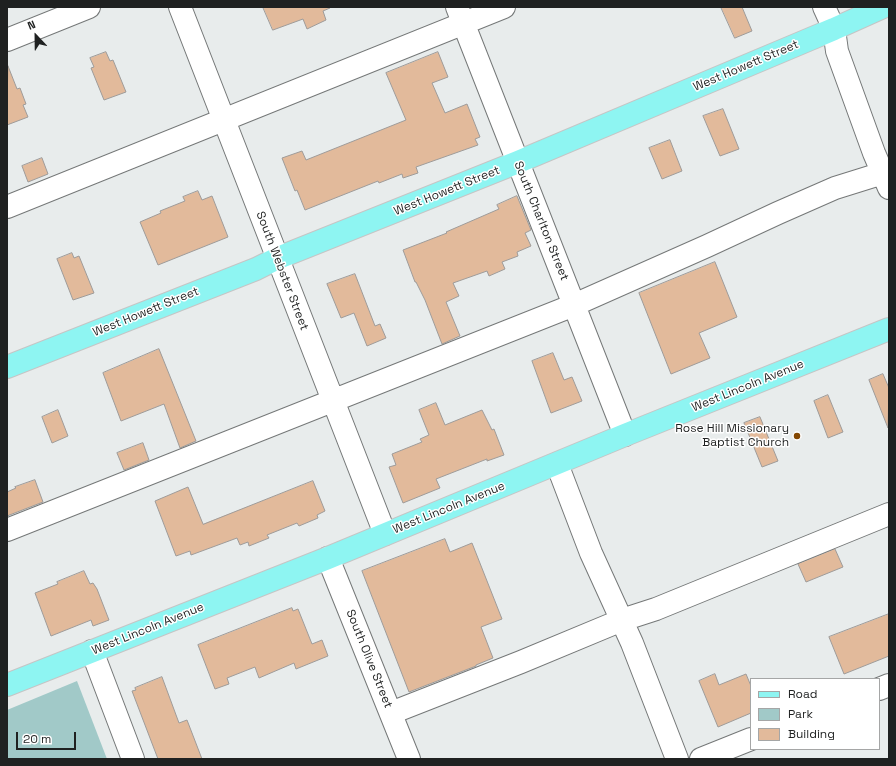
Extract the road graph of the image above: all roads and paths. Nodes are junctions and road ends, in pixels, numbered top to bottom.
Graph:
1 (89, 7) edge
2 (180, 7) edge
3 (504, 7) edge
4 (824, 7) edge
5 (883, 7) edge
6 (460, 15) edge
7 (834, 29) junction
8 (7, 40) edge
9 (224, 120) junction
10 (518, 162) junction
11 (886, 181) edge
12 (7, 207) edge
13 (278, 258) junction
14 (574, 305) junction
15 (889, 329) edge
16 (7, 367) edge
17 (332, 401) junction
18 (625, 435) junction
19 (557, 464) junction
20 (889, 514) edge
21 (7, 530) edge
22 (385, 534) junction
23 (328, 558) junction
24 (622, 620) junction
25 (92, 651) junction
26 (7, 684) edge
27 (391, 713) junction
28 (750, 739) edge
29 (133, 759) edge
30 (409, 759) edge
31 (677, 759) edge
32 (701, 759) edge

1 - 8 street
2 - 9 street, South Webster Street
3 - 6 street
4 - 7 street
5 - 7 main road, West Howett Street
6 - 9 street
6 - 10 street, South Charlton Street
7 - 10 main road, West Howett Street
7 - 11 street
9 - 12 street
9 - 13 street, South Webster Street
10 - 13 main road, West Howett Street
10 - 14 street, South Charlton Street
11 - 14 street
13 - 16 main road, West Howett Street
13 - 17 street, South Webster Street
14 - 17 street
14 - 18 street, South Charlton Street
15 - 18 main road, West Lincoln Avenue
17 - 21 street
17 - 22 street, South Webster Street
18 - 19 main road, West Lincoln Avenue
19 - 22 main road, West Lincoln Avenue
19 - 24 street
20 - 24 street
22 - 23 main road, West Lincoln Avenue
23 - 25 main road, West Lincoln Avenue
23 - 27 street, South Olive Street
24 - 27 street
24 - 31 street
25 - 26 main road, West Lincoln Avenue
25 - 29 street
27 - 30 street, South Olive Street
28 - 32 street

